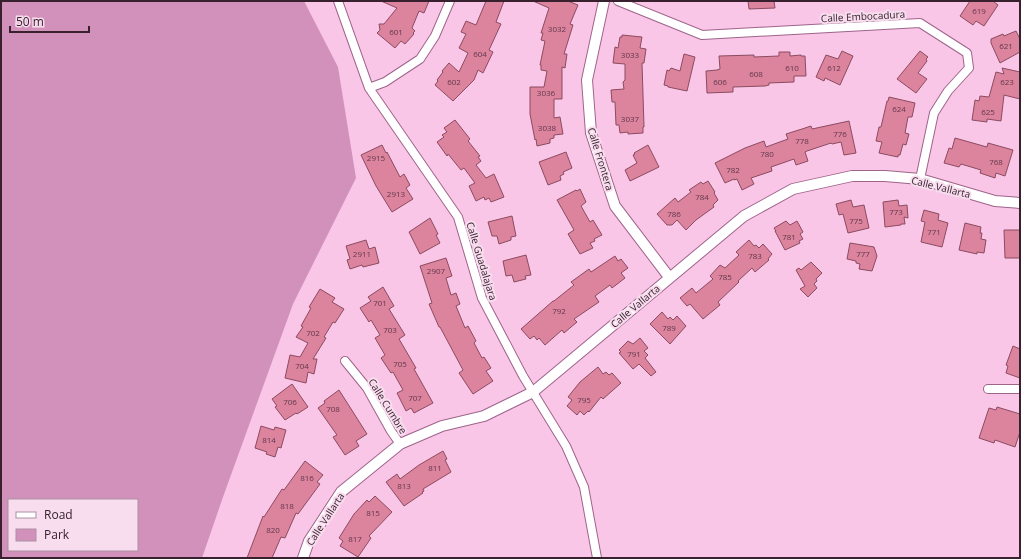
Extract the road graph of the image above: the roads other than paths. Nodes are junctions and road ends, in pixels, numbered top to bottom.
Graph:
1 (338, 1) edge
2 (450, 1) edge
3 (604, 1) edge
4 (618, 1) edge
5 (369, 88) junction
6 (920, 179) junction
7 (1020, 203) edge
8 (669, 277) junction
9 (345, 361) dead end
10 (988, 389) dead end
11 (1020, 389) edge
12 (533, 392) junction
13 (400, 444) junction
14 (303, 558) edge
15 (597, 558) edge

1 - 5 street, Calle Guadalajara
2 - 5 street
3 - 8 street, Calle Frontera
4 - 6 street, Calle Embocadura
5 - 12 street, Calle Guadalajara
6 - 7 street, Calle Vallarta
6 - 8 street, Calle Vallarta
8 - 12 street, Calle Vallarta
9 - 13 street, Calle Cumbre
10 - 11 street
12 - 13 street, Calle Vallarta
12 - 15 street, Calle Guadalajara
13 - 14 street, Calle Vallarta

